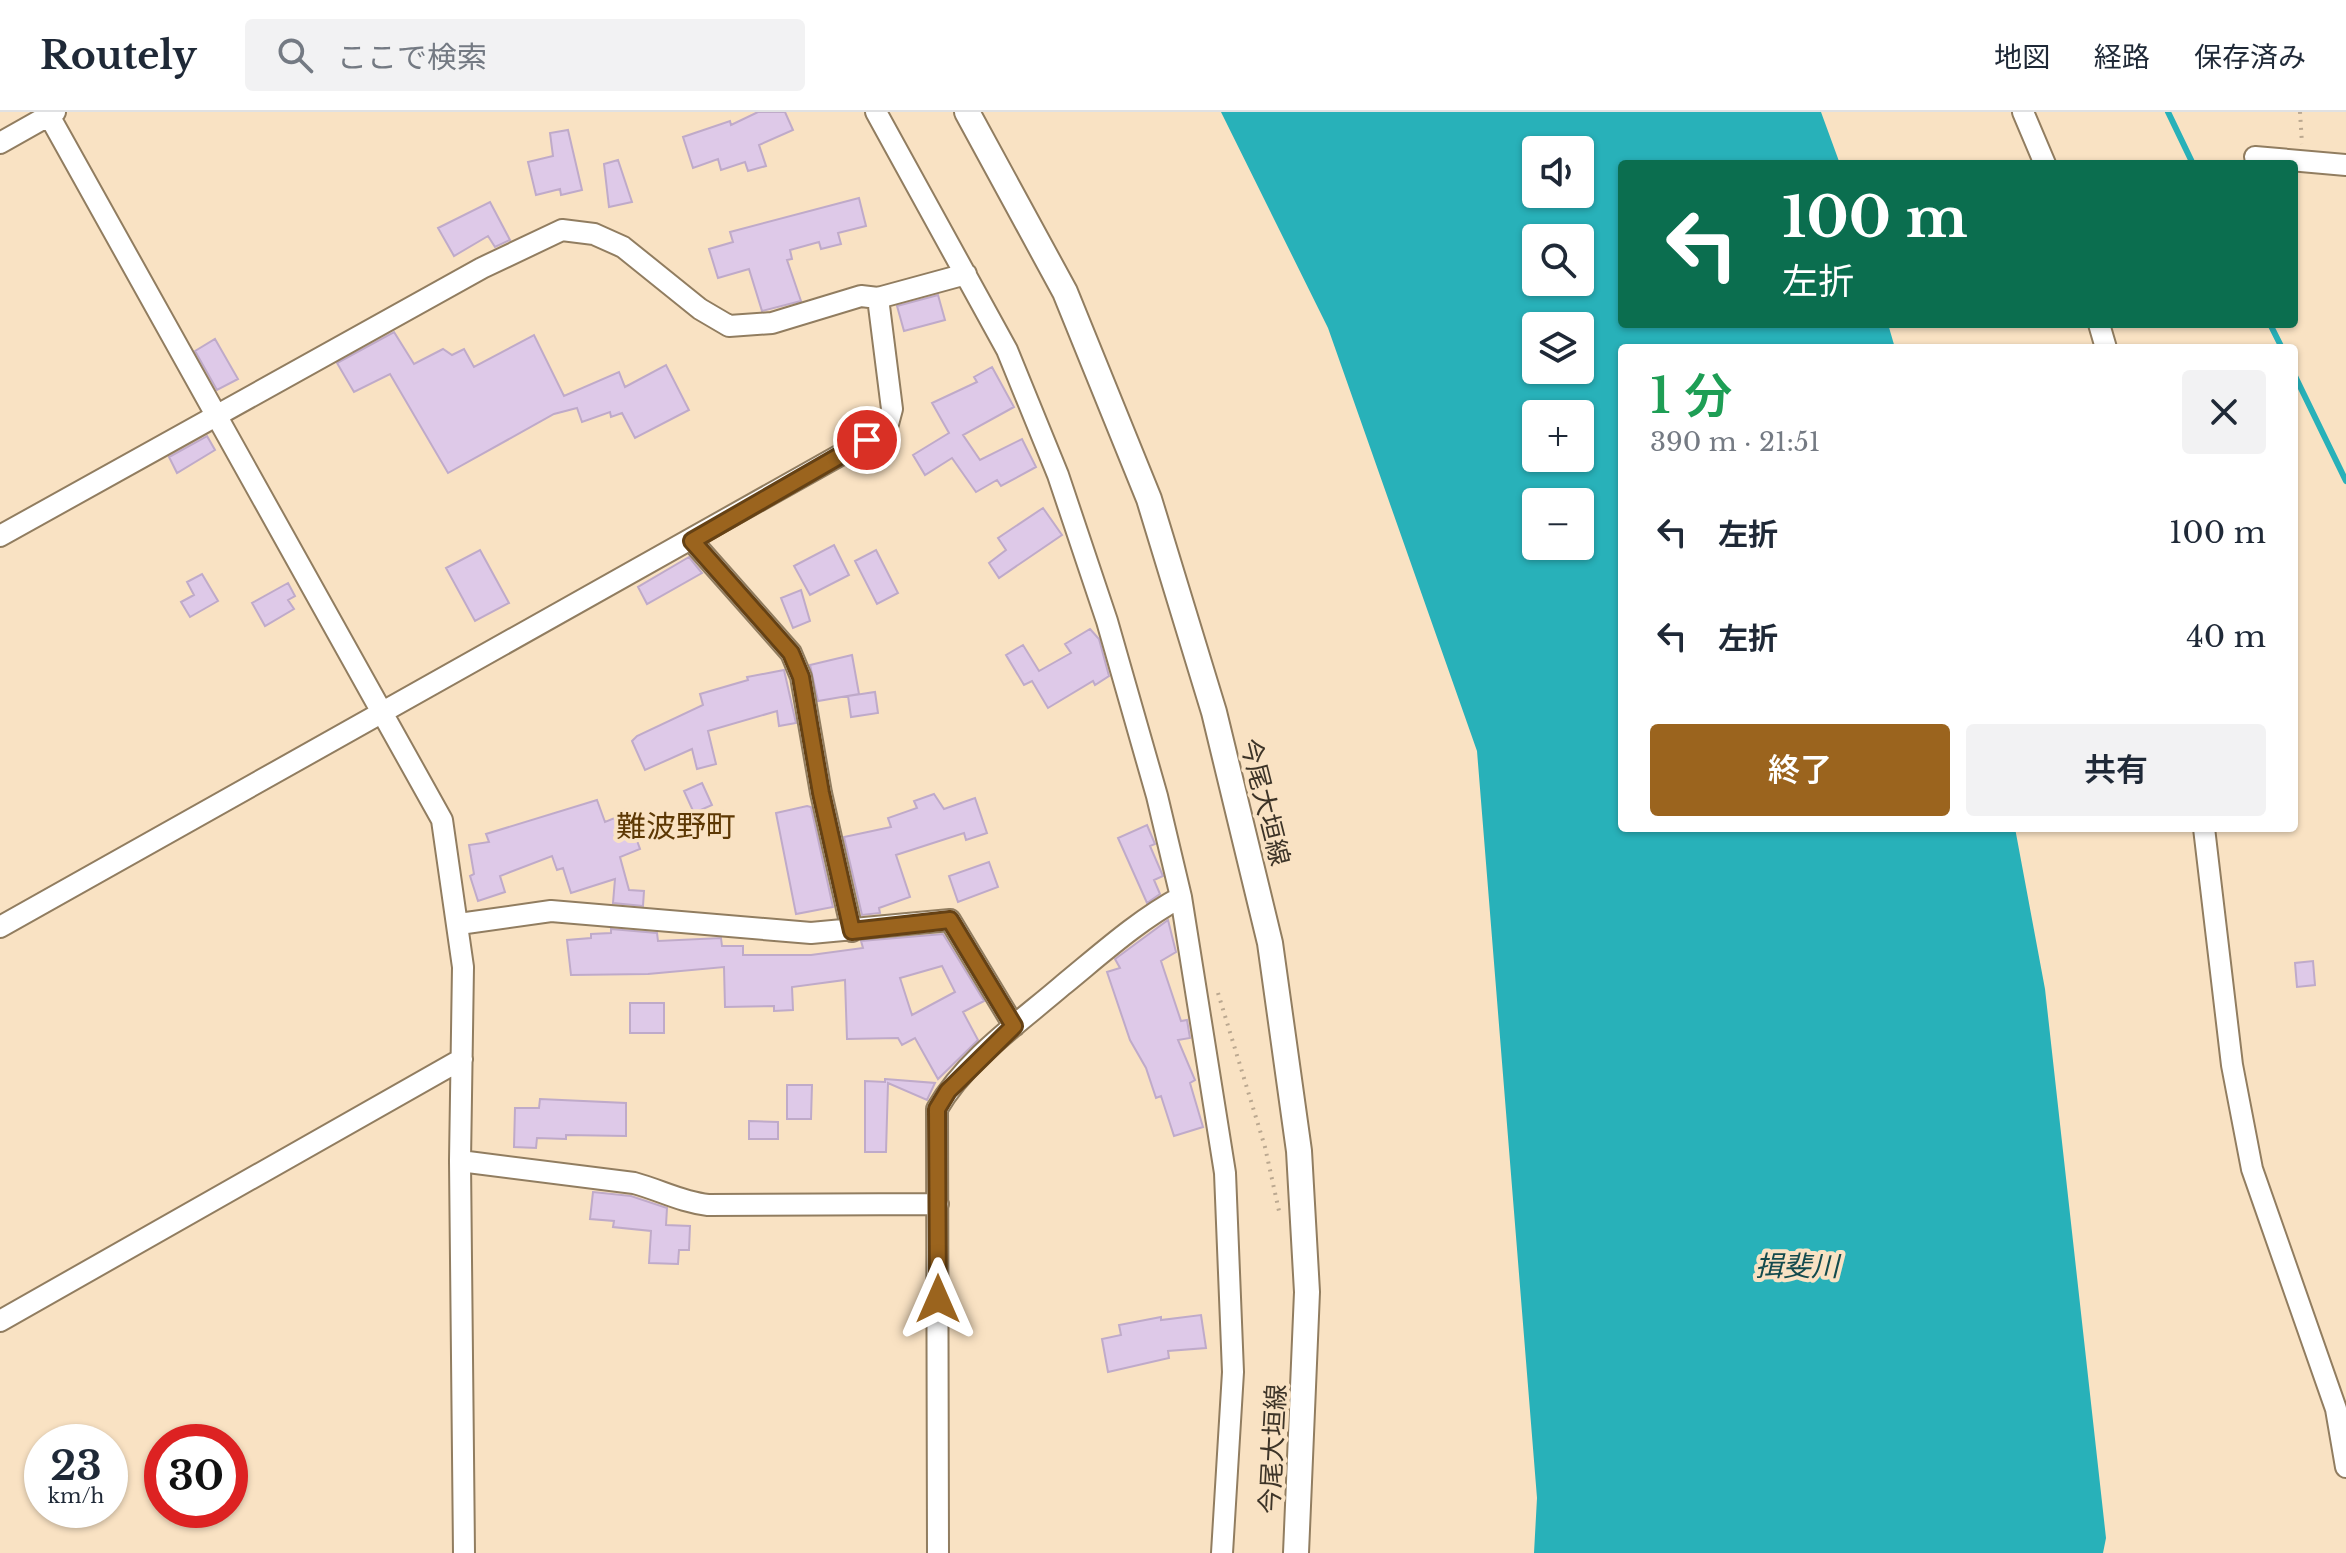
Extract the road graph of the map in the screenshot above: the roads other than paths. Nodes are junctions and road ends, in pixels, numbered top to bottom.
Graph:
1 (876, 112) edge
2 (967, 112) edge
3 (2023, 112) edge
4 (50, 113) edge
5 (0, 143) edge
6 (2255, 157) dead end
7 (2043, 160) edge
8 (2284, 160) edge
9 (2298, 161) edge
10 (2346, 165) edge
11 (966, 274) junction
12 (878, 298) junction
13 (216, 416) junction
14 (0, 536) edge
15 (692, 541) junction
16 (383, 713) junction
17 (2204, 832) edge
18 (1181, 897) junction
19 (459, 924) junction
20 (0, 927) edge
21 (852, 931) junction
22 (1014, 1026) junction
23 (462, 1059) junction
24 (460, 1161) junction
25 (938, 1204) junction
26 (0, 1321) edge
27 (2346, 1467) edge
28 (464, 1553) edge
29 (938, 1553) edge
30 (1222, 1553) edge
31 (1296, 1553) edge

1 - 11 street
2 - 31 main road, 今尾大垣線
3 - 7 street
4 - 5 street
4 - 13 street
6 - 8 street
9 - 10 street
11 - 12 street
11 - 18 street
12 - 13 street
12 - 15 street
13 - 14 street
13 - 16 street
15 - 16 street
15 - 21 street
16 - 19 street
16 - 20 street
17 - 27 street
18 - 22 street
18 - 30 street
19 - 21 street
19 - 23 street
21 - 22 street
22 - 25 street
23 - 24 street
23 - 26 street
24 - 25 street
24 - 28 street
25 - 29 street

